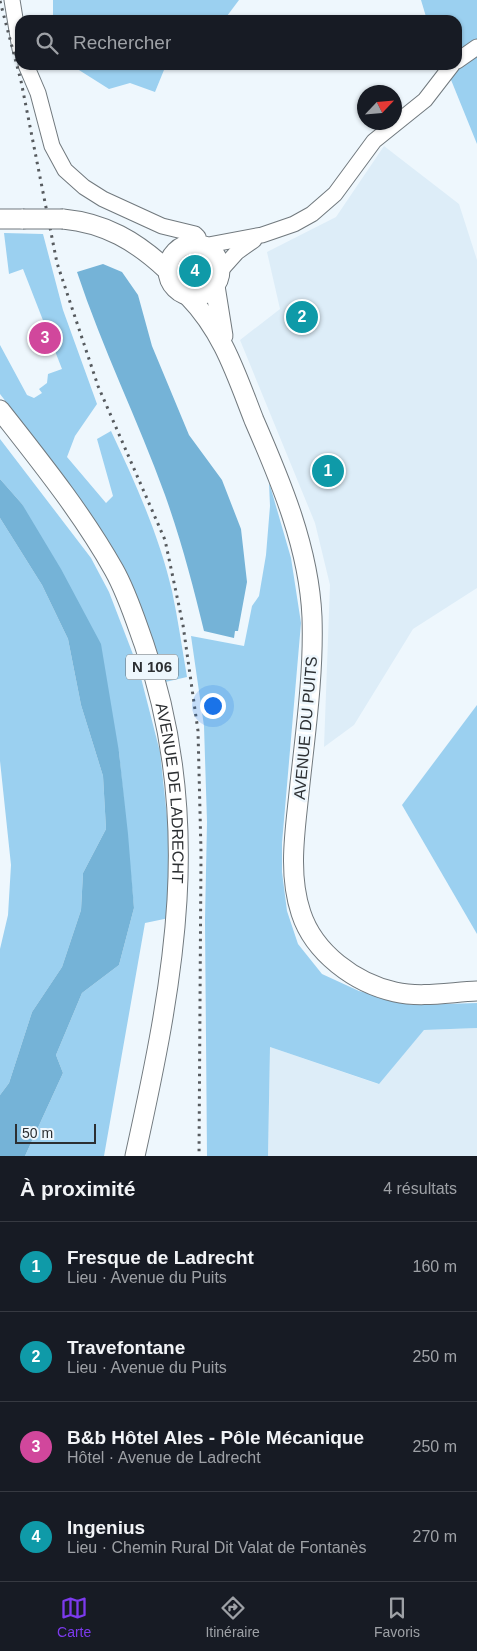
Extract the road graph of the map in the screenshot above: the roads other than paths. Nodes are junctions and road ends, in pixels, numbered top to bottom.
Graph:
1 (12, 0) edge
2 (15, 18) edge
3 (477, 47) edge
4 (462, 58) edge
5 (28, 70) edge
6 (448, 70) edge
7 (0, 219) edge
8 (121, 235) junction
9 (262, 235) junction
10 (194, 246) junction
11 (167, 270) junction
12 (217, 278) junction
13 (188, 296) junction
14 (225, 347) junction
15 (0, 410) edge
16 (477, 991) edge
17 (135, 1156) edge

1 - 2 street
3 - 4 street
5 - 10 street
6 - 9 street
7 - 8 main road, bridge
8 - 10 main road
8 - 11 main road
9 - 10 street
9 - 12 street
10 - 11 main road
10 - 12 main road
11 - 13 main road
12 - 13 main road
12 - 14 main road, AVENUE DU PUITS
13 - 14 main road, AVENUE DU PUITS
14 - 16 main road, AVENUE DU PUITS
15 - 17 main road, AVENUE DE LADRECHT / N 106

